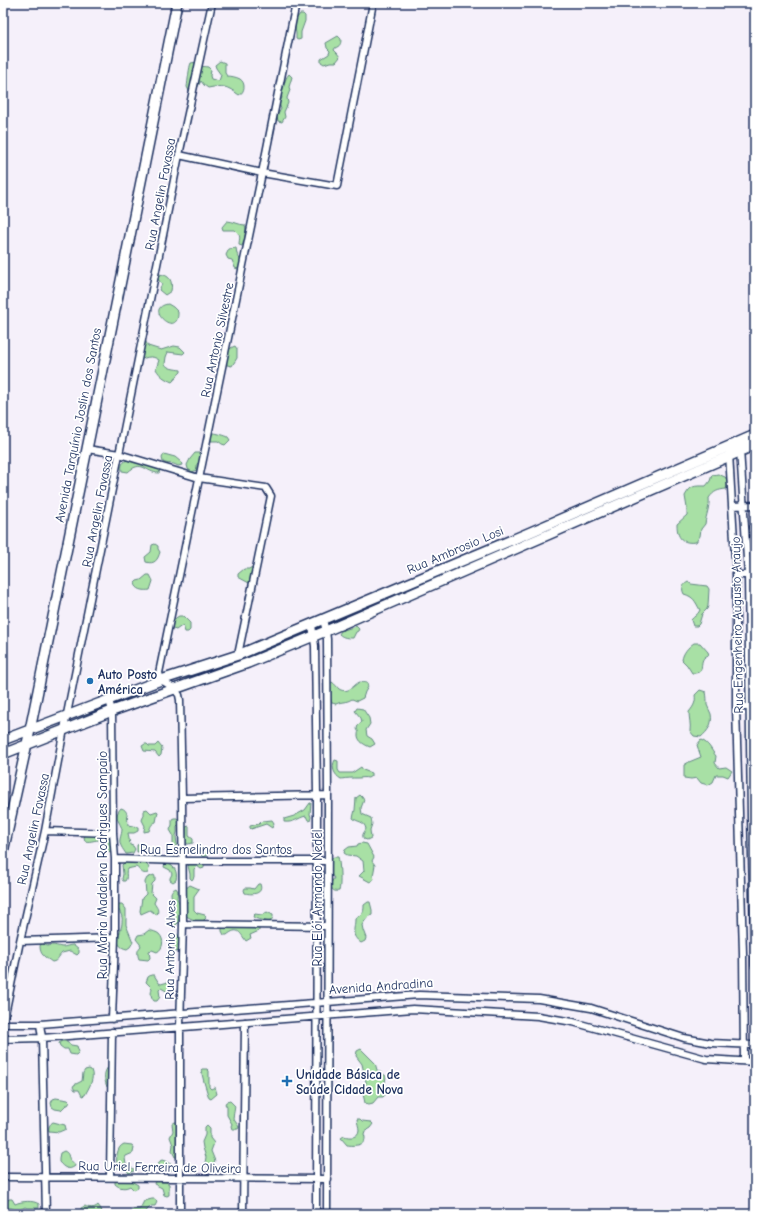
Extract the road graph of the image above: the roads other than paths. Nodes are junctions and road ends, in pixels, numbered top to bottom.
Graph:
1 (177, 3) edge
2 (212, 3) edge
3 (296, 3) edge
4 (372, 3) edge
5 (179, 155) junction
6 (262, 173) junction
7 (755, 435) edge
8 (739, 442) junction
9 (755, 445) edge
10 (728, 447) junction
11 (87, 449) junction
12 (741, 451) junction
13 (119, 454) junction
14 (730, 456) junction
15 (199, 478) junction
16 (755, 505) edge
17 (732, 506) junction
18 (744, 506) junction
19 (736, 575) junction
20 (748, 575) junction
21 (755, 575) edge
22 (323, 620) junction
23 (312, 625) junction
24 (326, 630) junction
25 (314, 636) junction
26 (238, 655) junction
27 (161, 680) junction
28 (174, 688) junction
29 (109, 700) junction
30 (736, 707) junction
31 (752, 707) edge
32 (112, 711) junction
33 (67, 716) junction
34 (30, 730) junction
35 (64, 730) junction
36 (3, 740) edge
37 (26, 744) junction
38 (3, 754) edge
39 (317, 795) junction
40 (328, 795) junction
41 (182, 798) junction
42 (738, 817) junction
43 (753, 817) edge
44 (45, 831) junction
45 (114, 833) junction
46 (3, 852) edge
47 (115, 859) junction
48 (182, 861) junction
49 (317, 861) junction
50 (328, 861) junction
51 (183, 924) junction
52 (316, 926) junction
53 (327, 926) junction
54 (115, 938) junction
55 (20, 941) junction
56 (755, 952) edge
57 (743, 953) junction
58 (755, 966) edge
59 (327, 1002) junction
60 (316, 1004) junction
61 (180, 1014) junction
62 (327, 1015) junction
63 (316, 1016) junction
64 (112, 1019) junction
65 (245, 1022) junction
66 (3, 1024) edge
67 (40, 1024) junction
68 (180, 1026) junction
69 (112, 1032) junction
70 (42, 1038) junction
71 (3, 1039) edge
72 (743, 1044) junction
73 (755, 1045) edge
74 (744, 1061) junction
75 (755, 1062) edge
76 (3, 1177) edge
77 (46, 1177) junction
78 (180, 1177) junction
79 (110, 1178) junction
80 (243, 1179) junction
81 (317, 1179) junction
82 (328, 1180) junction
83 (46, 1214) edge
84 (180, 1214) edge
85 (242, 1214) edge
86 (316, 1214) edge
87 (328, 1214) edge

1 - 11 street, Avenida Tarquínio Joslin dos Santos
2 - 5 street, Rua Angelin Favassa
3 - 6 street, Rua Antonio Silvestre
4 - 6 street
5 - 6 street
5 - 13 street, Rua Angelin Favassa
6 - 15 street, Rua Antonio Silvestre
7 - 8 street, Rua Ambrosio Losi
8 - 10 street, Rua Ambrosio Losi
8 - 12 street, Rua Engenheiro Augusto Araujo
9 - 12 street, Rua Ambrosio Losi
10 - 14 street
10 - 22 street, Rua Ambrosio Losi
11 - 13 street
11 - 34 street, Avenida Tarquínio Joslin dos Santos
12 - 14 street, Rua Ambrosio Losi
12 - 18 street, Rua Engenheiro Augusto Araujo
13 - 15 street
13 - 33 street, Rua Angelin Favassa
14 - 17 street
14 - 24 street, Rua Ambrosio Losi
15 - 26 street
15 - 27 street, Rua Antonio Silvestre
16 - 18 street
17 - 18 street
17 - 19 street
18 - 20 street, Rua Engenheiro Augusto Araujo
19 - 20 street
19 - 30 street
20 - 21 street
20 - 31 street, Rua Engenheiro Augusto Araujo
22 - 23 street, Rua Ambrosio Losi
22 - 24 street, Rua Elói Armando Nedel
23 - 25 street, Rua Elói Armando Nedel
23 - 26 street, Rua Ambrosio Losi
24 - 25 street, Rua Ambrosio Losi
24 - 40 street, Rua Elói Armando Nedel
25 - 28 street, Rua Ambrosio Losi
25 - 39 street, Rua Elói Armando Nedel
26 - 27 street, Rua Ambrosio Losi
27 - 28 street
27 - 29 street, Rua Ambrosio Losi
28 - 32 street, Rua Ambrosio Losi
28 - 41 street, Rua Antonio Alves
29 - 32 street, Rua Maria Madalena Rodrigues Sampaio
29 - 33 street, Rua Ambrosio Losi
30 - 31 street
30 - 42 street
31 - 43 street, Rua Engenheiro Augusto Araujo
32 - 35 street, Rua Ambrosio Losi
32 - 45 street, Rua Maria Madalena Rodrigues Sampaio
33 - 34 street, Rua Ambrosio Losi
33 - 35 street, Rua Angelin Favassa
34 - 36 street
34 - 37 street, Avenida Tarquínio Joslin dos Santos
35 - 37 street, Rua Ambrosio Losi
35 - 44 street, Rua Angelin Favassa
37 - 38 street
37 - 46 street, Avenida Tarquínio Joslin dos Santos
39 - 40 street
39 - 41 street
39 - 49 street, Rua Elói Armando Nedel
40 - 50 street, Rua Elói Armando Nedel
41 - 48 street, Rua Antonio Alves
42 - 43 street
42 - 57 street
43 - 56 street, Rua Engenheiro Augusto Araujo
44 - 45 street
44 - 55 street, Rua Angelin Favassa
45 - 47 street, Rua Maria Madalena Rodrigues Sampaio
47 - 48 street, Rua Esmelindro dos Santos
47 - 54 street, Rua Maria Madalena Rodrigues Sampaio
48 - 49 street, Rua Esmelindro dos Santos
48 - 51 street, Rua Antonio Alves
49 - 50 street, Rua Esmelindro dos Santos
49 - 52 street, Rua Elói Armando Nedel
50 - 53 street, Rua Elói Armando Nedel
51 - 52 street
51 - 61 street, Rua Antonio Alves
52 - 53 street
52 - 60 street, Rua Elói Armando Nedel
53 - 59 street, Rua Elói Armando Nedel
54 - 55 street
54 - 64 street, Rua Maria Madalena Rodrigues Sampaio
55 - 66 street, Rua Angelin Favassa
56 - 57 street
56 - 58 street, Rua Engenheiro Augusto Araujo
57 - 72 street
59 - 60 street, Avenida Andradina
59 - 62 street, Rua Elói Armando Nedel
59 - 72 street, Avenida Andradina
60 - 61 street, Avenida Andradina
60 - 63 street, Rua Elói Armando Nedel
61 - 64 street, Avenida Andradina
61 - 68 street, Rua Antonio Alves
62 - 63 street
62 - 74 street
62 - 82 street, Rua Elói Armando Nedel
63 - 65 street
63 - 81 street, Rua Elói Armando Nedel
64 - 67 street, Avenida Andradina
65 - 68 street
65 - 80 street
66 - 67 street, Avenida Andradina
67 - 70 street
68 - 69 street
68 - 78 street, Rua Antonio Alves
69 - 70 street
69 - 79 street
70 - 71 street
70 - 77 street
72 - 73 street, Avenida Andradina
72 - 74 street
74 - 75 street
76 - 77 street, Rua Uriel Ferreira de Oliveira
77 - 79 street, Rua Uriel Ferreira de Oliveira
77 - 83 street
78 - 79 street, Rua Uriel Ferreira de Oliveira
78 - 80 street, Rua Uriel Ferreira de Oliveira
78 - 84 street, Rua Antonio Alves
80 - 81 street, Rua Uriel Ferreira de Oliveira
80 - 85 street
81 - 82 street, Rua Uriel Ferreira de Oliveira
81 - 86 street, Rua Elói Armando Nedel
82 - 87 street, Rua Elói Armando Nedel

